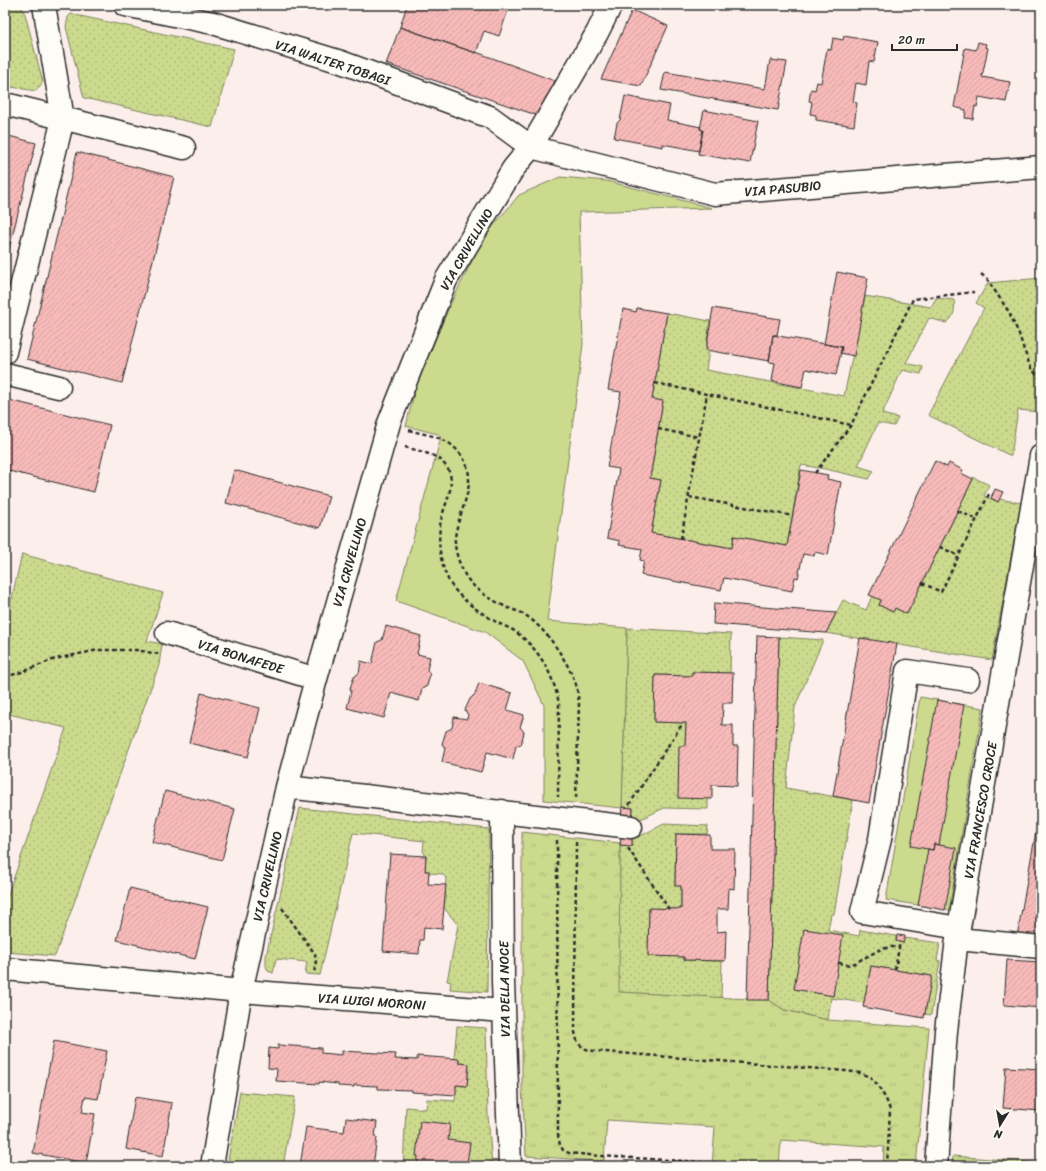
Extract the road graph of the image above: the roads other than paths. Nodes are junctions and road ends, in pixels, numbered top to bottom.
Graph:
1 (44, 5) edge
2 (125, 5) edge
3 (611, 5) edge
4 (5, 104) edge
5 (63, 119) junction
6 (531, 147) junction
7 (184, 148) dead end
8 (1041, 168) edge
9 (5, 352) edge
10 (5, 374) edge
11 (59, 387) dead end
12 (1041, 456) edge
13 (167, 632) dead end
14 (316, 679) junction
15 (968, 680) dead end
16 (287, 787) junction
17 (502, 811) junction
18 (628, 827) road end
19 (958, 934) junction
20 (1041, 947) edge
21 (5, 970) edge
22 (241, 990) junction
23 (504, 1011) junction
24 (212, 1166) edge
25 (510, 1166) edge
26 (936, 1166) edge

1 - 5 street
2 - 6 street, VIA WALTER TOBAGI
3 - 6 street, VIA CRIVELLINO
4 - 5 street
5 - 7 street
5 - 9 street
6 - 8 street, VIA PASUBIO
6 - 14 street, VIA CRIVELLINO
10 - 11 street
12 - 19 street, VIA FRANCESCO CROCE
13 - 14 street, VIA BONAFEDE
14 - 16 street, VIA CRIVELLINO
15 - 19 street
16 - 17 street
16 - 22 street, VIA CRIVELLINO
17 - 18 street
17 - 23 street, VIA DELLA NOCE
19 - 20 street
19 - 26 street, VIA FRANCESCO CROCE
21 - 22 street, VIA LUIGI MORONI
22 - 23 street, VIA LUIGI MORONI
22 - 24 street, VIA CRIVELLINO
23 - 25 street, VIA DELLA NOCE

